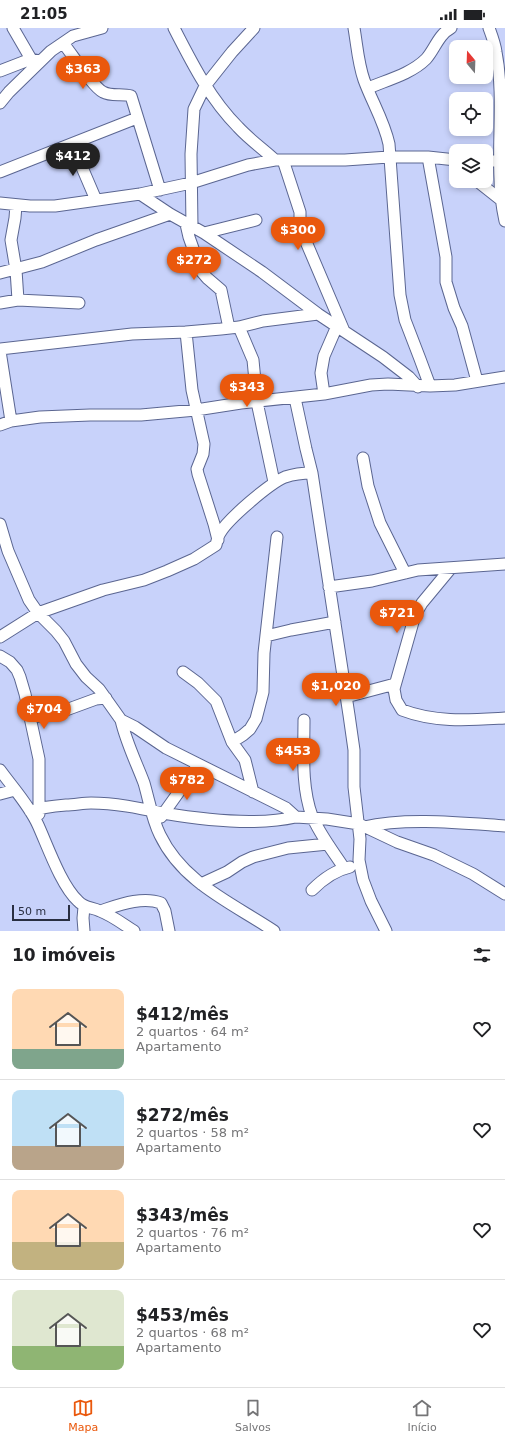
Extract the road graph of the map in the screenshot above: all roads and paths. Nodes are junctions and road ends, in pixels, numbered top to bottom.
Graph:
1 (12, 28) edge
2 (102, 28) edge
3 (174, 28) edge
4 (254, 28) edge
5 (354, 28) edge
6 (451, 28) edge
7 (489, 28) edge
8 (75, 32) edge
9 (63, 43) junction
10 (35, 60) junction
11 (0, 71) edge
12 (205, 86) junction
13 (368, 88) junction
14 (0, 103) edge
15 (137, 118) junction
16 (72, 144) junction
17 (389, 157) junction
18 (428, 157) junction
19 (449, 159) edge
20 (502, 159) edge
21 (279, 160) junction
22 (0, 172) edge
23 (191, 183) junction
24 (486, 188) edge
25 (160, 190) junction
26 (140, 194) junction
27 (96, 200) junction
28 (501, 200) junction
29 (0, 203) edge
30 (16, 205) junction
31 (170, 214) junction
32 (256, 220) dead end
33 (505, 221) edge
34 (189, 226) junction
35 (204, 233) junction
36 (16, 270) junction
37 (0, 273) edge
38 (18, 300) junction
39 (0, 303) edge
40 (79, 303) dead end
41 (318, 314) junction
42 (234, 327) junction
43 (341, 329) junction
44 (186, 332) junction
45 (0, 350) edge
46 (505, 377) edge
47 (477, 381) junction
48 (430, 386) junction
49 (418, 387) junction
50 (324, 394) junction
51 (295, 398) junction
52 (257, 402) junction
53 (196, 410) junction
54 (11, 421) junction
55 (0, 425) edge
56 (363, 458) dead end
57 (312, 473) junction
58 (274, 482) junction
59 (0, 524) edge
60 (277, 537) dead end
61 (218, 540) junction
62 (505, 564) edge
63 (451, 568) junction
64 (405, 573) junction
65 (329, 587) junction
66 (38, 613) junction
67 (335, 622) junction
68 (266, 636) junction
69 (0, 637) edge
70 (0, 656) edge
71 (183, 672) dead end
72 (395, 684) junction
73 (346, 697) junction
74 (106, 698) junction
75 (30, 718) junction
76 (505, 718) edge
77 (121, 720) junction
78 (304, 720) dead end
79 (232, 742) junction
80 (198, 765) junction
81 (0, 770) edge
82 (15, 790) junction
83 (253, 792) junction
84 (0, 794) edge
85 (35, 810) junction
86 (152, 810) junction
87 (164, 813) junction
88 (296, 817) junction
89 (313, 818) junction
90 (156, 824) junction
91 (362, 826) junction
92 (505, 826) edge
93 (328, 844) junction
94 (360, 866) junction
95 (344, 868) junction
96 (201, 884) junction
97 (312, 890) dead end
98 (505, 894) edge
99 (84, 907) junction
100 (100, 911) junction
101 (84, 931) edge
102 (134, 931) edge
103 (169, 931) edge
104 (274, 931) edge
105 (386, 931) edge

1 - 10 street
2 - 8 street
3 - 12 street
4 - 12 street
5 - 13 street
6 - 13 street
7 - 20 street
8 - 9 street
9 - 10 street
9 - 15 street
10 - 11 street
10 - 14 street
12 - 21 street
12 - 23 street
13 - 17 street
15 - 16 street
15 - 25 street
16 - 22 street
16 - 27 street
17 - 18 street
17 - 21 street
17 - 48 street
18 - 19 street
18 - 47 street
20 - 28 street
21 - 23 street
21 - 43 street
23 - 25 street
23 - 34 street
24 - 28 street
25 - 26 street
26 - 27 street
26 - 31 street
27 - 30 street
28 - 33 street
29 - 30 street
30 - 36 street
31 - 34 street
31 - 36 street
32 - 35 street
34 - 35 street
34 - 42 street
35 - 41 street
36 - 37 street
36 - 38 street
38 - 39 street
38 - 40 street
41 - 42 street
41 - 43 street
42 - 44 street
42 - 52 street
43 - 49 street
43 - 50 street
44 - 45 street
44 - 53 street
45 - 54 street
46 - 47 street
47 - 48 street
48 - 49 street
49 - 50 street
50 - 51 street
51 - 52 street
51 - 57 street
52 - 53 street
52 - 58 street
53 - 54 street
53 - 61 street
54 - 55 street
56 - 64 street
57 - 58 street
57 - 65 street
58 - 61 street
59 - 66 street
60 - 68 street
61 - 66 street
62 - 63 street
63 - 64 street
63 - 72 street
64 - 65 street
65 - 67 street
66 - 69 street
66 - 74 street
67 - 68 street
67 - 73 street
68 - 79 street
70 - 75 street
71 - 79 street
72 - 73 street
72 - 76 street
73 - 91 street
74 - 75 street
74 - 77 street
75 - 85 street
77 - 80 street
77 - 86 street
78 - 89 street
79 - 83 street
80 - 83 street
80 - 87 street
81 - 82 street
82 - 84 street
82 - 85 street
83 - 88 street
85 - 86 street
85 - 99 street
86 - 87 street
86 - 90 street
87 - 88 street
87 - 90 street
88 - 89 street
89 - 91 street
89 - 93 street
90 - 96 street
91 - 92 street
91 - 94 street
91 - 98 street
93 - 95 street
93 - 96 street
94 - 95 street
94 - 105 street
95 - 97 street
96 - 104 street
99 - 100 street
99 - 101 street
100 - 102 street
100 - 103 street

